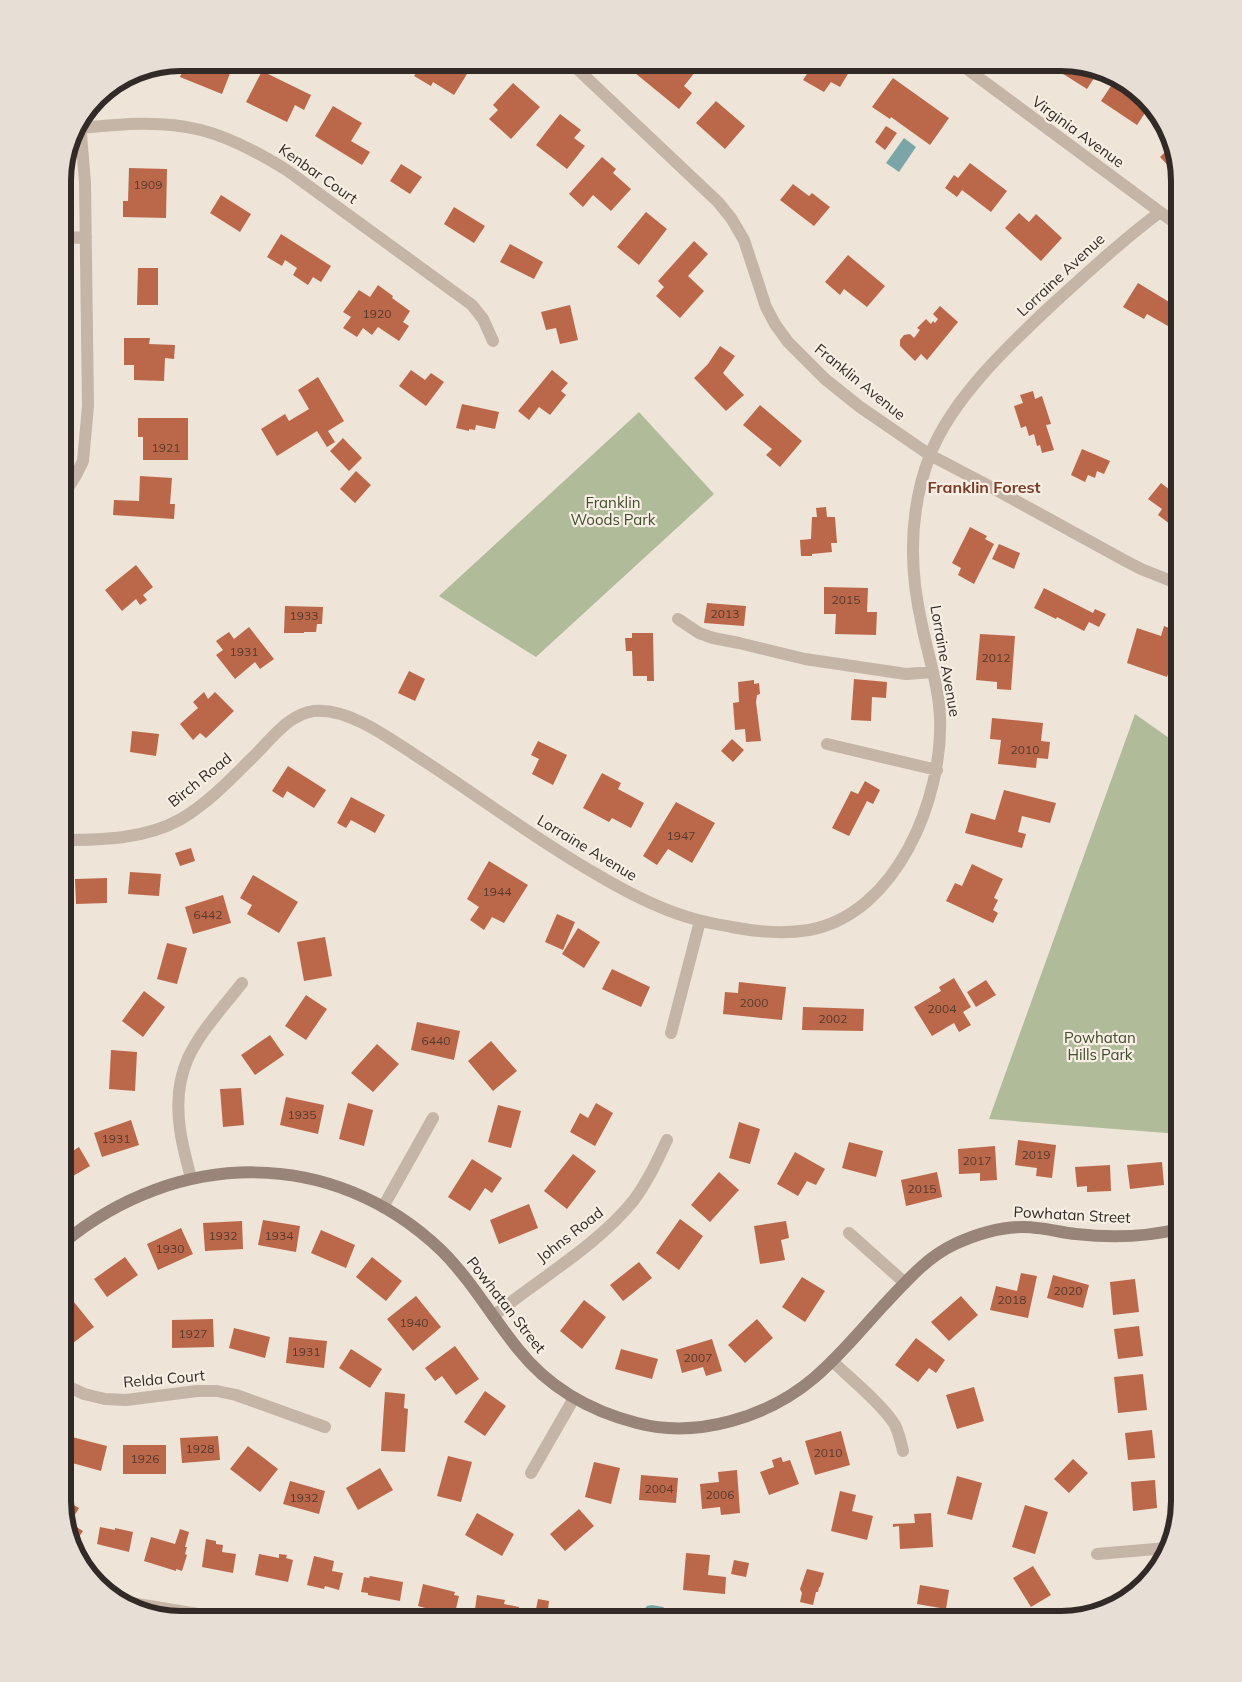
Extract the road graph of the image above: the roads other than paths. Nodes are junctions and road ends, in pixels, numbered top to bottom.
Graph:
1 (580, 71) edge
2 (970, 71) edge
3 (87, 125) edge
4 (82, 135) edge
5 (1160, 212) junction
6 (1171, 220) edge
7 (86, 237) junction
8 (71, 238) edge
9 (493, 341) dead end
10 (930, 456) junction
11 (71, 483) edge
12 (1171, 581) edge
13 (678, 619) dead end
14 (933, 672) junction
15 (341, 715) joint
16 (826, 744) dead end
17 (937, 770) junction
18 (71, 840) edge
19 (700, 921) junction
20 (242, 983) dead end
21 (670, 1033) dead end
22 (433, 1118) dead end
23 (667, 1140) dead end
24 (191, 1178) junction
25 (383, 1207) junction
26 (1171, 1231) edge
27 (849, 1233) dead end
28 (71, 1237) edge
29 (905, 1283) junction
30 (493, 1316) junction
31 (832, 1361) junction
32 (71, 1388) edge
33 (574, 1398) junction
34 (325, 1427) dead end
35 (903, 1451) dead end
36 (530, 1473) dead end
37 (1159, 1549) edge
38 (1097, 1554) dead end

1 - 10 street, Franklin Avenue
2 - 5 street, Virginia Avenue
3 - 9 street, Kenbar Court
4 - 7 street
5 - 6 street, Virginia Avenue
5 - 10 street, Lorraine Avenue
7 - 8 street
7 - 11 street
10 - 12 street, Franklin Avenue
10 - 14 street, Lorraine Avenue
13 - 14 street
14 - 17 street, Lorraine Avenue
15 - 18 street, Birch Road
15 - 19 street, Lorraine Avenue
16 - 17 street
17 - 19 street, Lorraine Avenue
19 - 21 street
20 - 24 street
22 - 25 street
23 - 30 street, Johns Road
24 - 25 street, Powhatan Street
24 - 28 street, Powhatan Street
25 - 30 street, Powhatan Street
26 - 29 street, Powhatan Street
27 - 29 street
29 - 31 street, Powhatan Street
30 - 33 street, Powhatan Street
31 - 33 street, Powhatan Street
31 - 35 street
32 - 34 street, Relda Court
33 - 36 street
37 - 38 street

